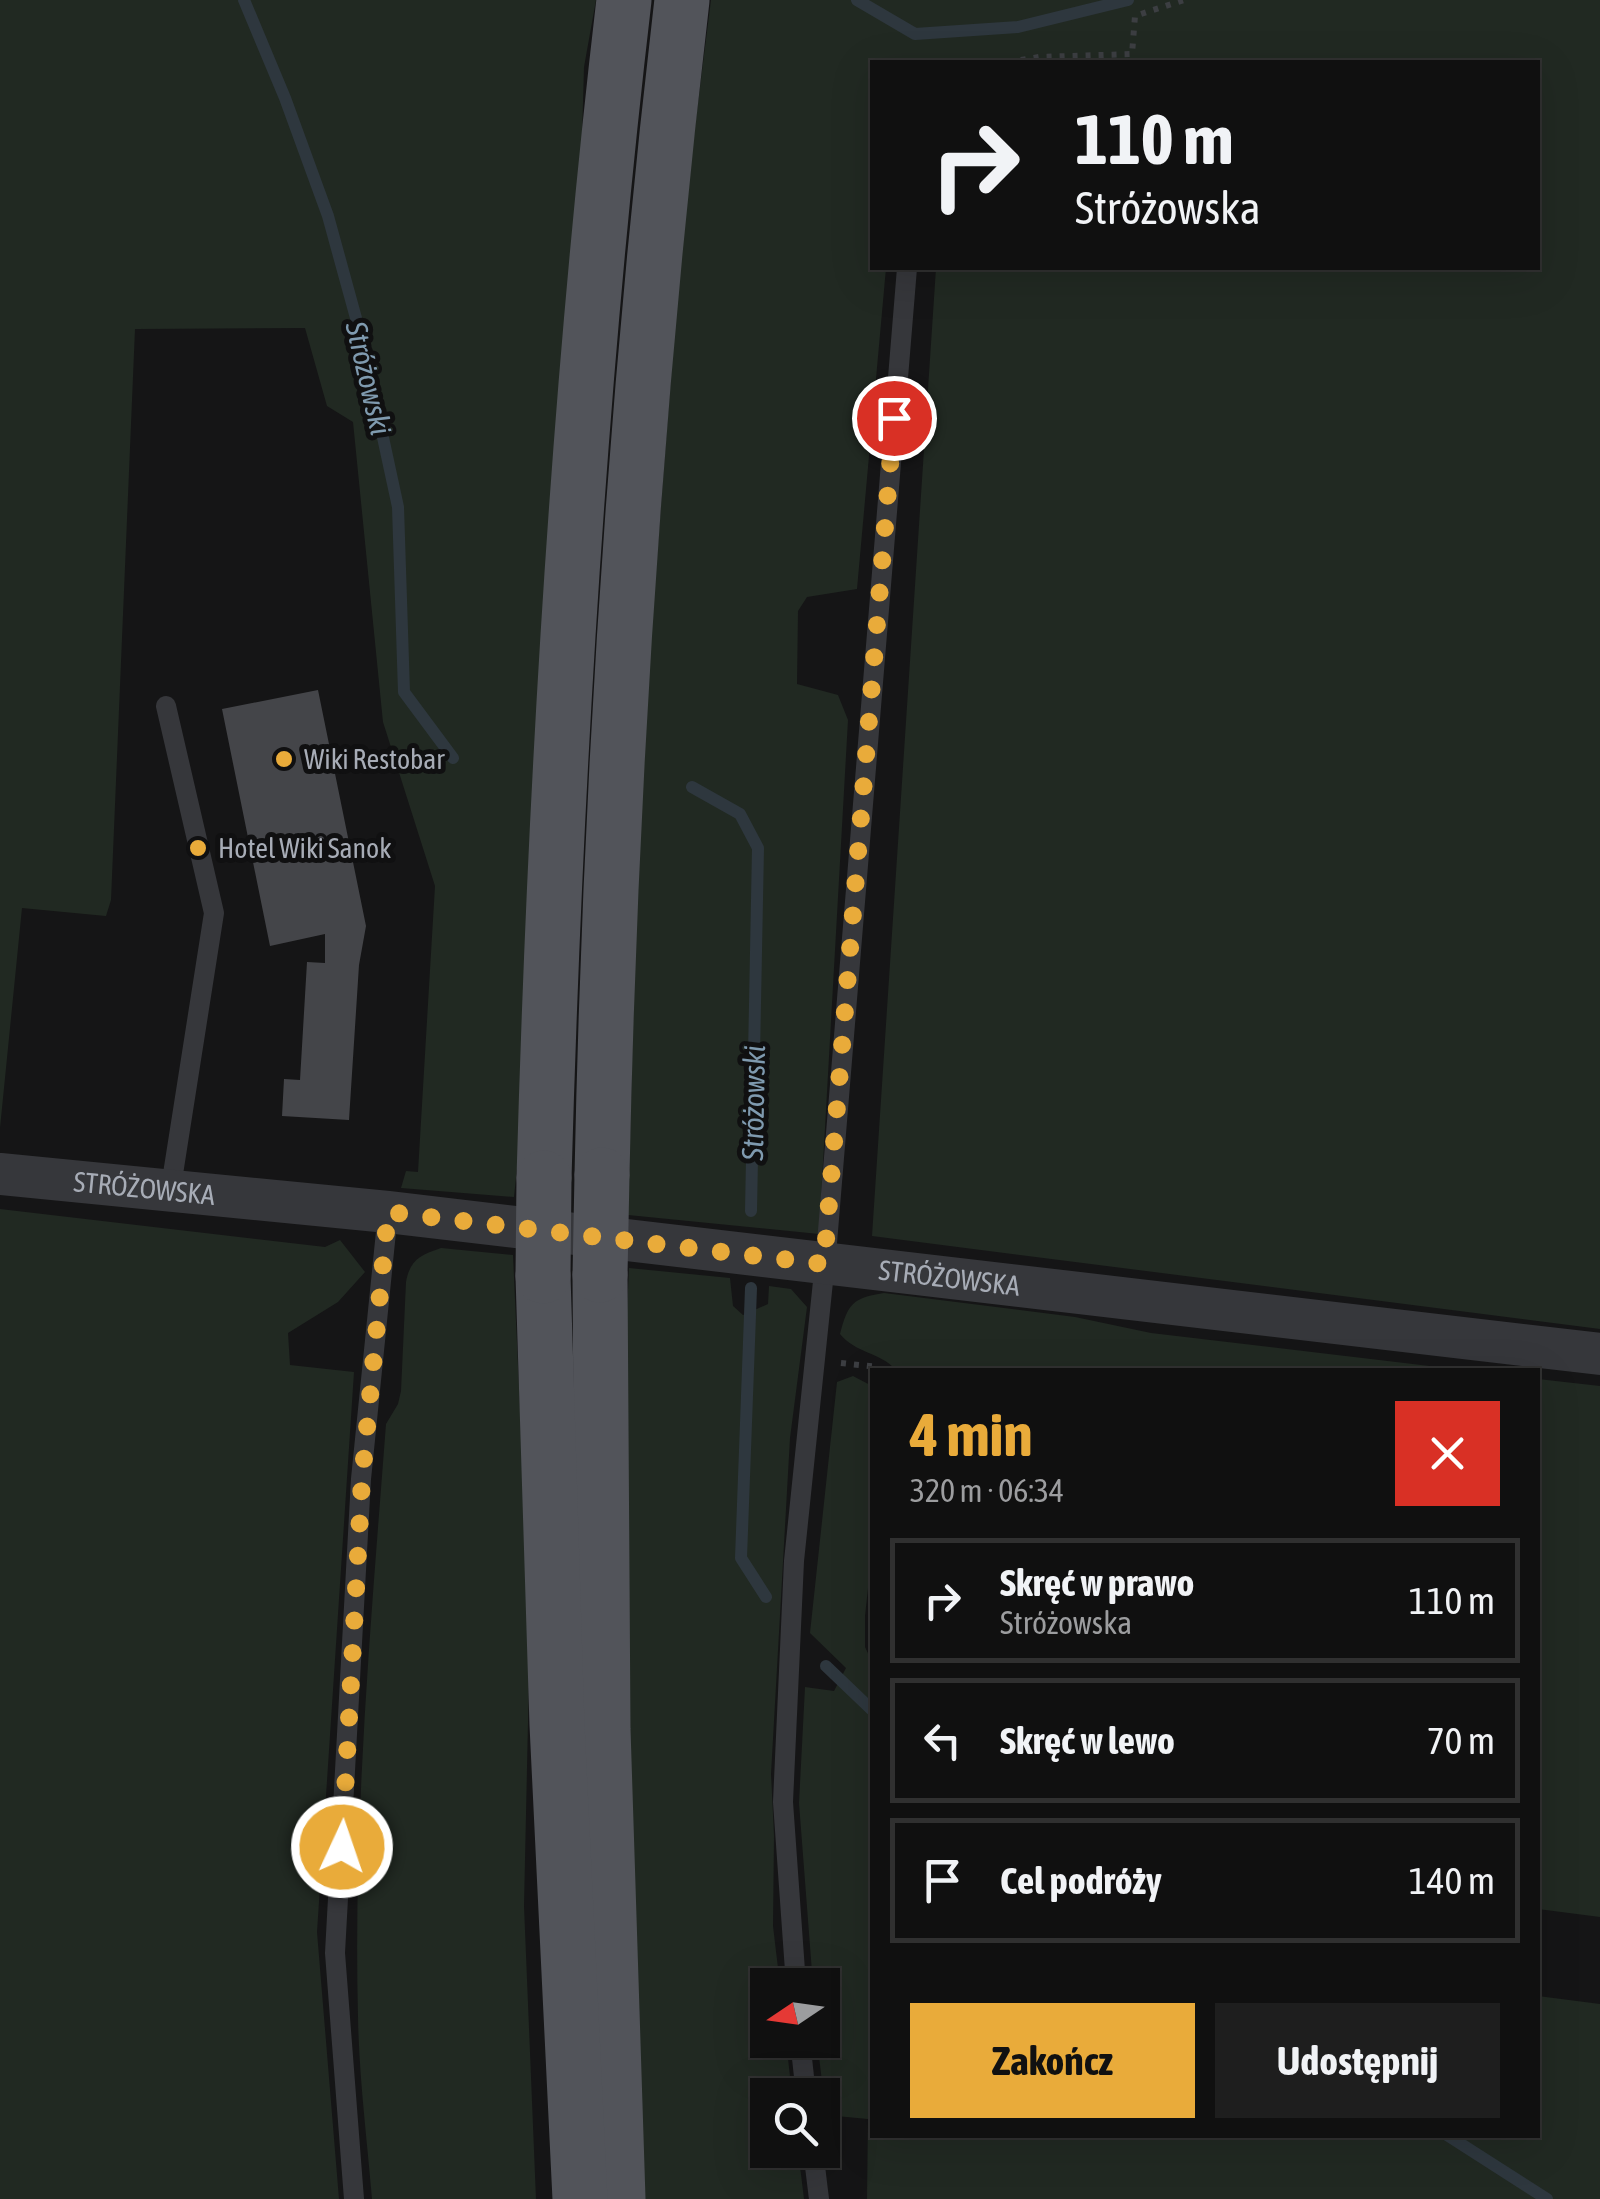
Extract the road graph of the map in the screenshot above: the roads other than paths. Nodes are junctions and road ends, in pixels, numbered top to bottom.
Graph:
1 (624, 0) edge
2 (682, 0) edge
3 (906, 270) edge
4 (166, 706) dead end
5 (0, 1174) edge
6 (170, 1193) junction
7 (388, 1212) junction
8 (824, 1264) junction
9 (1600, 1354) edge
10 (795, 1968) edge
11 (815, 2168) edge
12 (354, 2199) edge
13 (580, 2199) edge
14 (618, 2199) edge
15 (819, 2199) edge

1 - 13 main road, bridge
2 - 14 main road, bridge
3 - 8 lane
4 - 6 lane
5 - 6 street, STRÓŻOWSKA
6 - 7 street, STRÓŻOWSKA
7 - 8 street, STRÓŻOWSKA
7 - 12 lane
8 - 9 street, STRÓŻOWSKA
8 - 10 lane
11 - 15 lane

